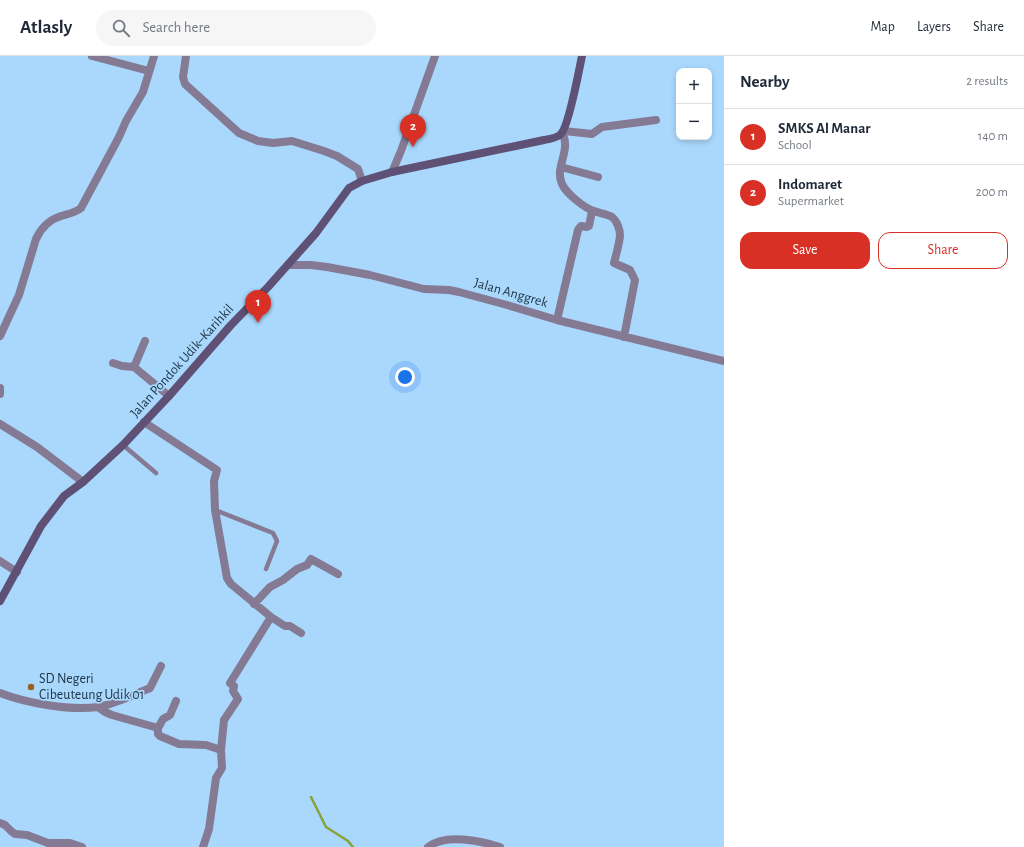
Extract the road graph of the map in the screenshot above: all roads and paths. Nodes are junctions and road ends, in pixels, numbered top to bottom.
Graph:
1 (92, 56) edge
2 (154, 56) edge
3 (186, 56) edge
4 (435, 56) edge
5 (582, 56) edge
6 (149, 71) junction
7 (656, 120) dead end
8 (563, 132) junction
9 (561, 167) junction
10 (392, 172) junction
11 (598, 177) dead end
12 (362, 181) junction
13 (592, 211) junction
14 (288, 265) junction
15 (557, 320) junction
16 (0, 336) edge
17 (624, 337) junction
18 (145, 341) dead end
19 (724, 361) edge
20 (112, 363) dead end
21 (134, 367) junction
22 (0, 388) edge
23 (0, 394) edge
24 (169, 396) junction
25 (144, 422) junction
26 (0, 424) edge
27 (123, 445) junction
28 (156, 473) dead end
29 (83, 482) junction
30 (216, 510) junction
31 (0, 561) edge
32 (266, 569) dead end
33 (17, 572) junction
34 (338, 574) dead end
35 (0, 600) edge
36 (254, 604) junction
37 (271, 617) junction
38 (301, 633) dead end
39 (161, 666) dead end
40 (0, 693) edge
41 (176, 701) dead end
42 (98, 707) junction
43 (158, 728) junction
44 (221, 750) junction
45 (0, 823) edge
46 (82, 847) edge
47 (203, 847) edge
48 (428, 847) edge
49 (500, 847) edge

1 - 6 street
2 - 6 street
3 - 12 street
4 - 10 street
5 - 8 street
6 - 16 street
7 - 8 street
8 - 9 street
8 - 10 street, Jalan Pondok Udik–Karihkil
9 - 11 street
9 - 13 street
10 - 12 street, Jalan Pondok Udik–Karihkil
12 - 14 street, Jalan Pondok Udik–Karihkil
13 - 15 street
13 - 17 street
14 - 15 street, Jalan Anggrek
14 - 24 street, Jalan Pondok Udik–Karihkil
15 - 17 street, Jalan Anggrek
17 - 19 street, Jalan Anggrek
18 - 21 street
20 - 21 street
21 - 24 street
22 - 23 street
24 - 25 street, Jalan Pondok Udik–Karihkil
25 - 27 street, Jalan Pondok Udik–Karihkil
25 - 30 street
26 - 29 street
27 - 28 lane
27 - 29 street, Jalan Pondok Udik–Karihkil
29 - 33 street, Jalan Pondok Udik–Karihkil
30 - 32 lane
30 - 36 street
31 - 33 street
33 - 35 street, Jalan Pondok Udik–Karihkil
34 - 36 street
36 - 37 street
37 - 38 street
37 - 44 street
39 - 42 street
40 - 42 street
41 - 43 street
42 - 43 street
43 - 44 street
44 - 47 street
45 - 46 street
48 - 49 street

